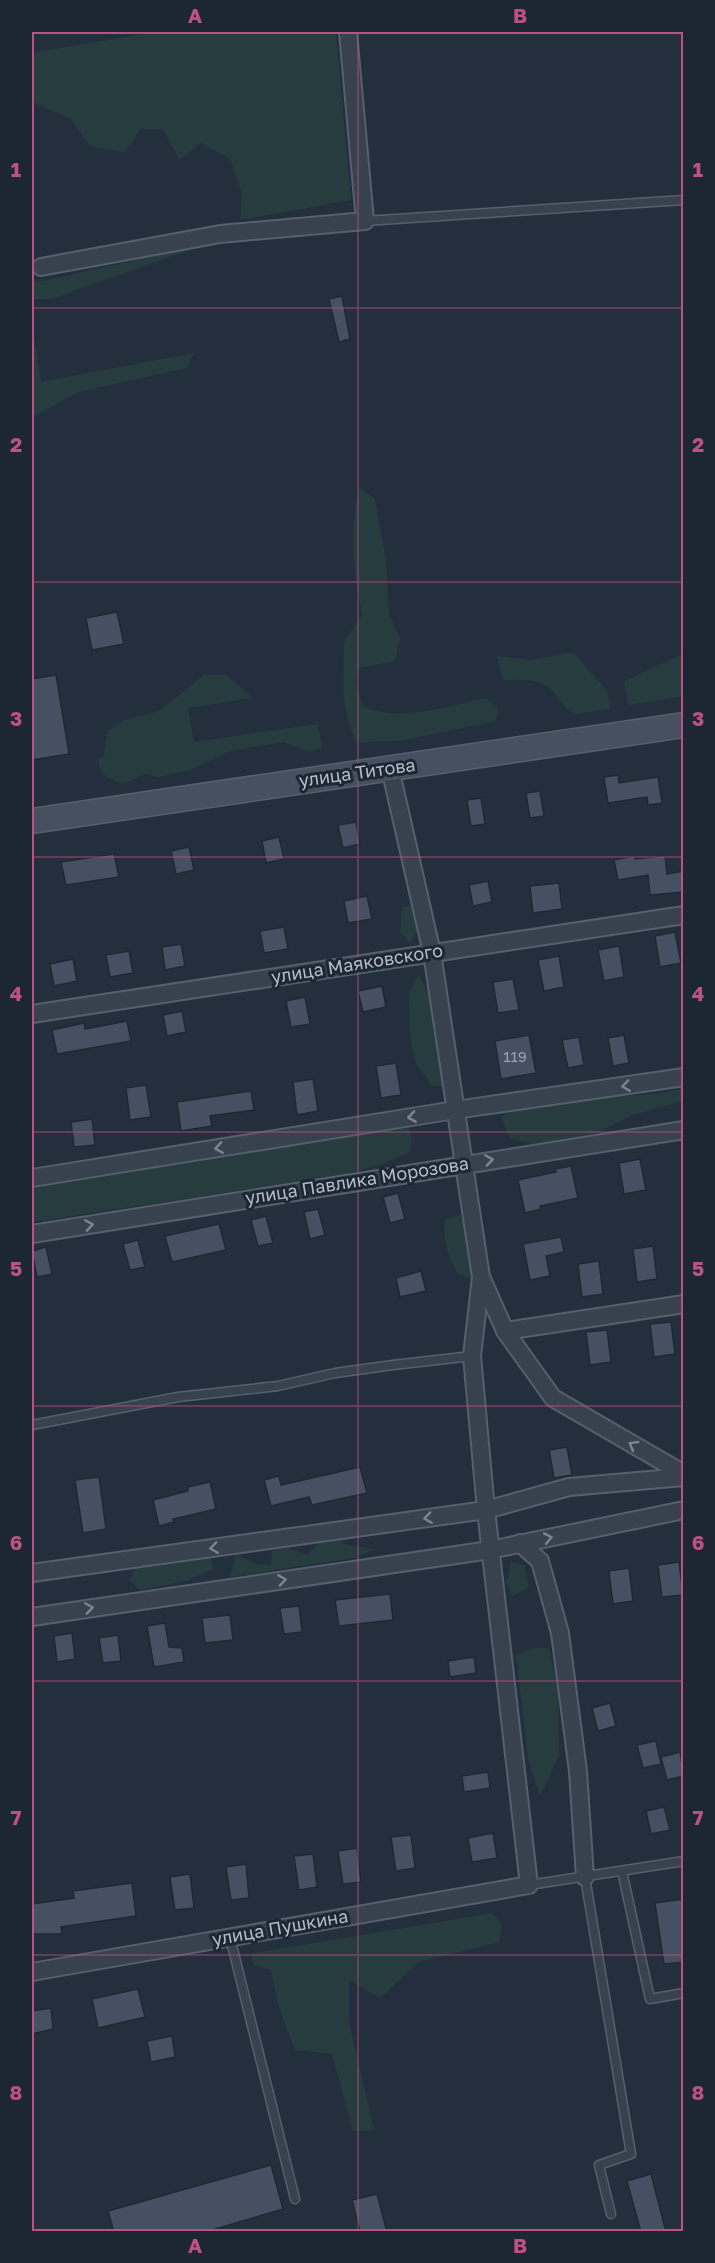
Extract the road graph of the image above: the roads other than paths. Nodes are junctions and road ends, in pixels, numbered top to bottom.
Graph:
1 (348, 32) edge
2 (684, 200) edge
3 (365, 221) junction
4 (36, 268) edge
5 (684, 725) edge
6 (390, 768) junction
7 (32, 820) edge
8 (684, 915) edge
9 (432, 953) junction
10 (32, 1014) edge
11 (684, 1077) edge
12 (455, 1110) junction
13 (684, 1130) edge
14 (463, 1163) junction
15 (32, 1178) edge
16 (32, 1234) edge
17 (481, 1277) junction
18 (684, 1304) edge
19 (505, 1331) junction
20 (472, 1356) junction
21 (32, 1425) edge
22 (684, 1475) edge
23 (486, 1510) junction
24 (684, 1510) edge
25 (520, 1544) junction
26 (490, 1550) junction
27 (32, 1573) edge
28 (32, 1617) edge
29 (684, 1861) edge
30 (622, 1871) junction
31 (585, 1877) junction
32 (529, 1885) junction
33 (230, 1937) junction
34 (32, 1972) edge
35 (684, 1993) edge
36 (295, 2199) dead end
37 (611, 2214) dead end

1 - 3 street
2 - 3 lane
3 - 4 street
5 - 6 main road, улица Титова
6 - 7 main road, улица Титова
6 - 9 street
8 - 9 street, улица Маяковского
9 - 10 street, улица Маяковского
9 - 12 street
11 -> 12 street
12 - 14 street
12 -> 15 street
14 -> 13 street, улица Павлика Морозова
16 -> 14 street, улица Павлика Морозова
14 - 17 street
17 - 19 street
17 - 20 street
18 - 19 street
22 -> 19 street
20 - 21 lane
20 - 23 street
22 - 23 street
23 - 26 street
23 -> 27 street
25 -> 24 street
25 - 26 street
25 - 31 street
28 -> 26 street
26 - 32 street
29 - 30 lane, улица Пушкина
30 - 31 lane, улица Пушкина
30 - 35 lane
31 - 32 lane, улица Пушкина
31 - 37 lane
32 - 33 street, улица Пушкина
33 - 34 street, улица Пушкина
33 - 36 lane

